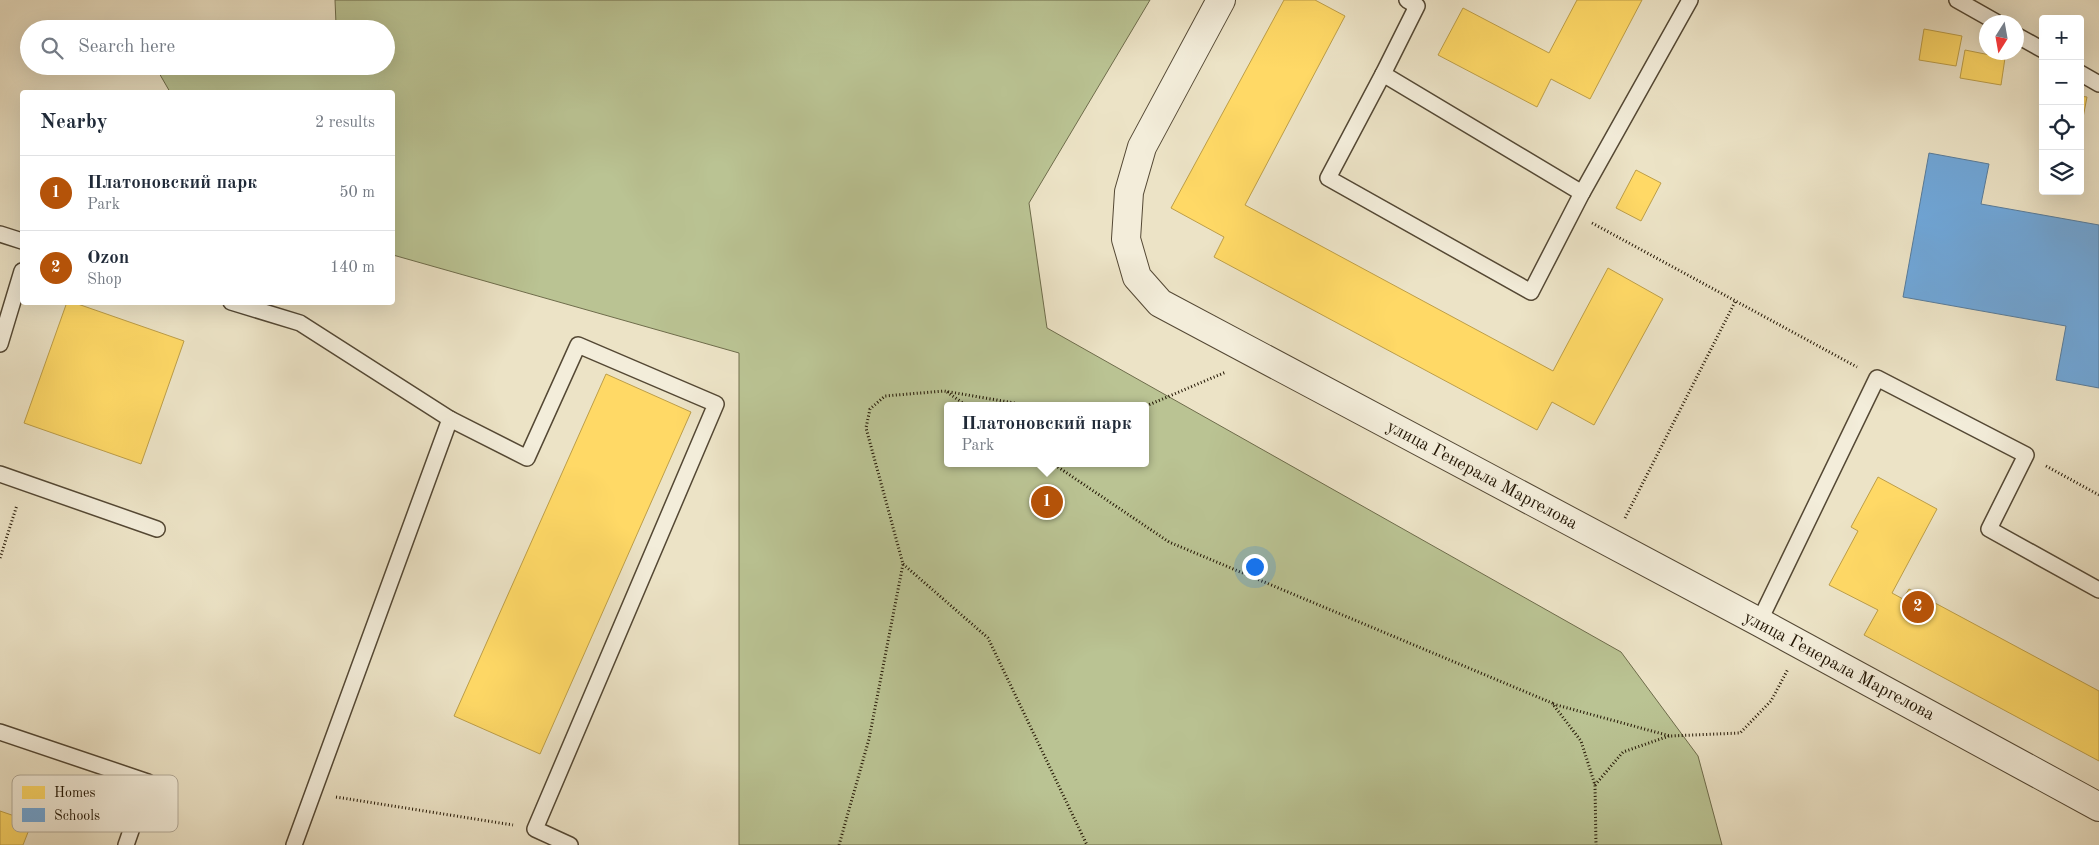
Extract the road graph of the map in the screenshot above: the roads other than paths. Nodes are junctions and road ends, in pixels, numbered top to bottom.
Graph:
1 (1221, 0) edge
2 (1690, 0) edge
3 (1958, 0) edge
4 (1415, 2) edge
5 (1984, 15) edge
6 (2024, 39) edge
7 (2039, 48) edge
8 (1383, 74) junction
9 (2084, 75) edge
10 (2099, 84) edge
11 (1582, 193) junction
12 (0, 234) edge
13 (20, 240) edge
14 (20, 277) edge
15 (241, 305) edge
16 (2, 329) edge
17 (0, 344) edge
18 (450, 419) junction
19 (0, 474) edge
20 (157, 529) dead end
21 (2099, 590) edge
22 (1759, 622) junction
23 (0, 732) edge
24 (127, 775) edge
25 (2099, 807) edge
26 (131, 832) edge
27 (126, 845) edge
28 (294, 845) edge
29 (570, 845) edge

1 - 22 street, улица Генерала Маргелова
2 - 11 lane
3 - 5 lane
4 - 8 lane
6 - 7 lane
8 - 11 lane
8 - 11 lane
9 - 10 lane
12 - 13 lane
14 - 16 lane
15 - 18 lane
16 - 17 lane
18 - 28 lane
18 - 29 lane
19 - 20 lane
21 - 22 lane
22 - 25 street, улица Генерала Маргелова
23 - 24 lane
26 - 27 lane

